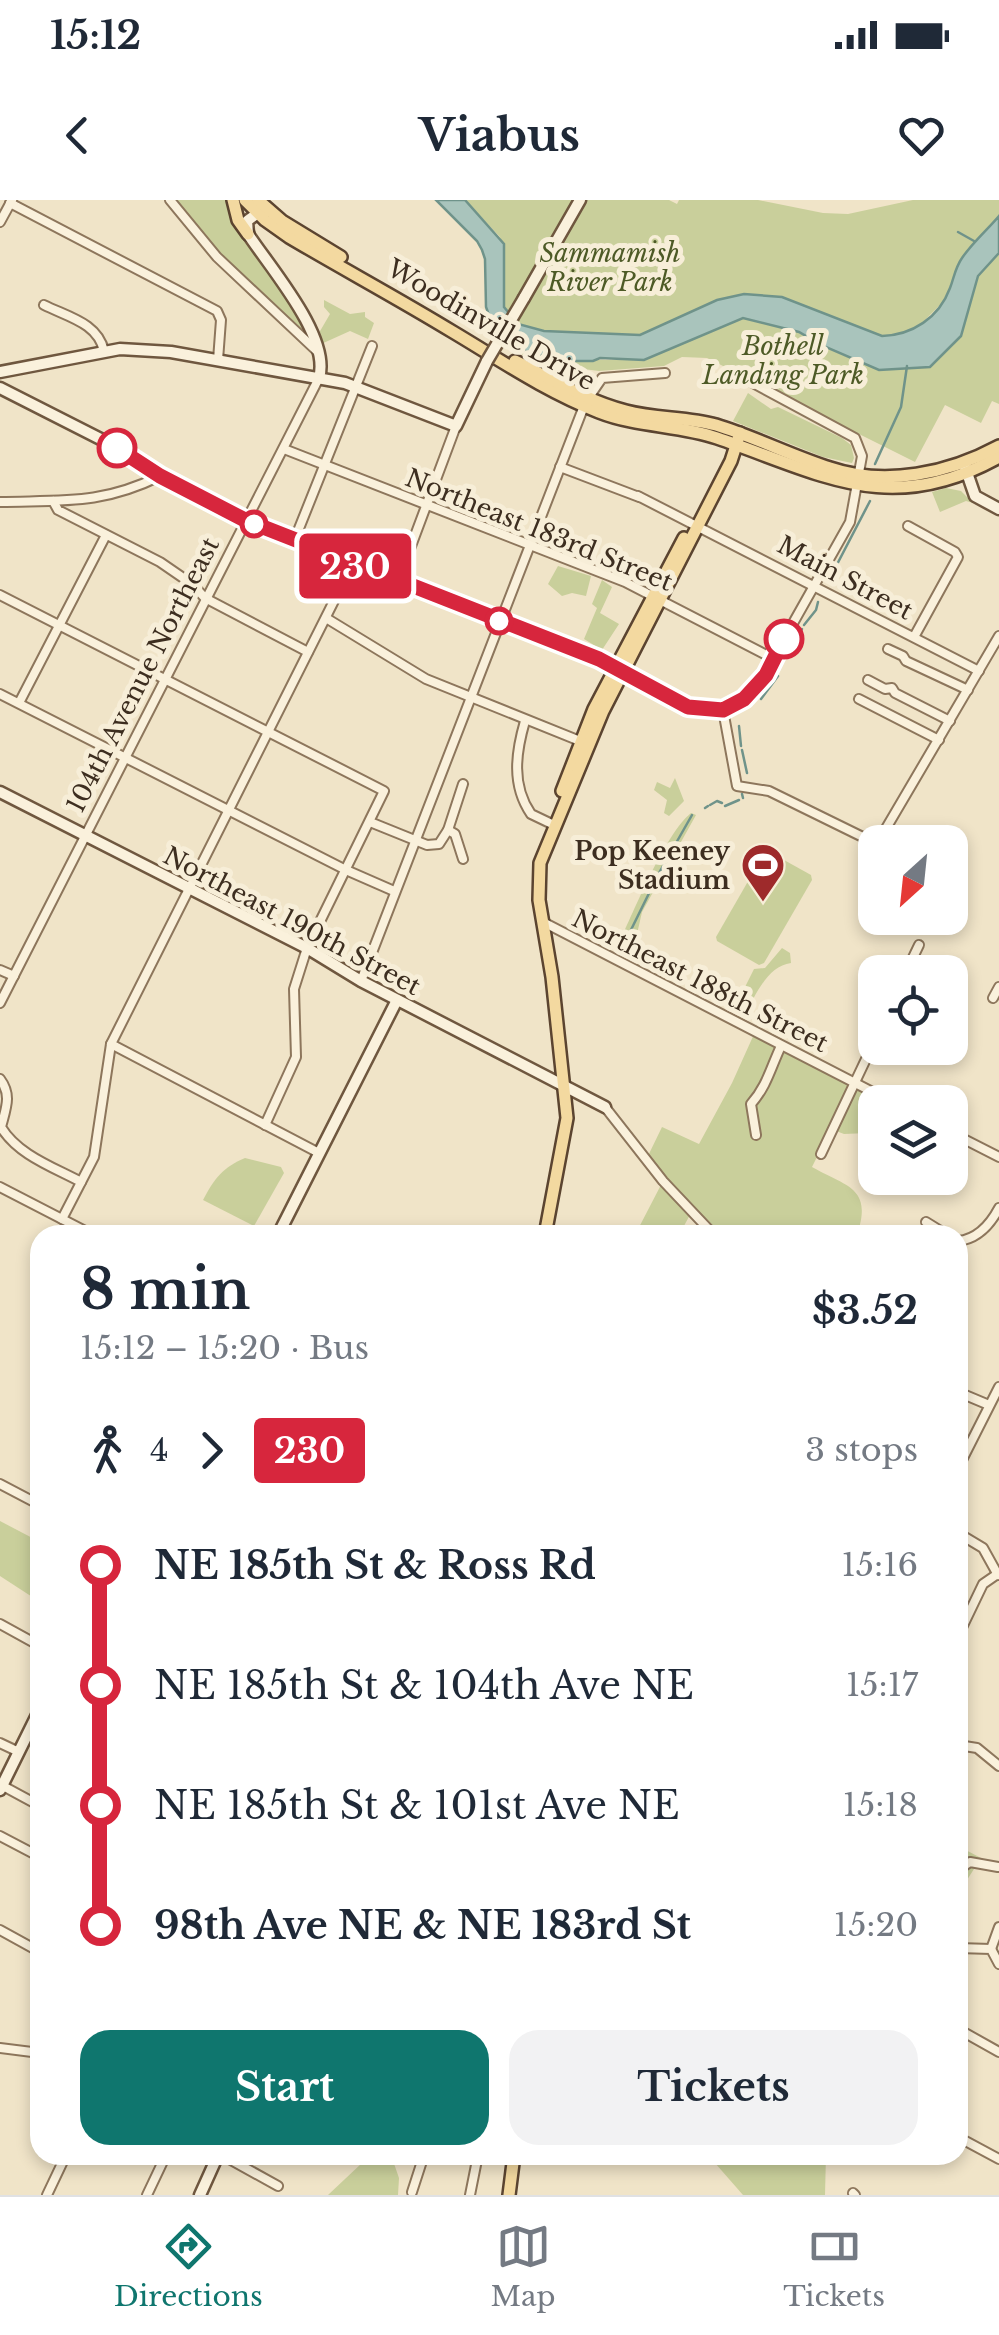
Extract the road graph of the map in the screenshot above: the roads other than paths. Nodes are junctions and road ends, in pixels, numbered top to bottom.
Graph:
1 (170, 200) edge
2 (233, 200) edge
3 (245, 200) edge
4 (580, 200) edge
5 (11, 202) edge
6 (260, 207) edge
7 (0, 222) edge
8 (248, 234) junction
9 (44, 306) dead end
10 (372, 346) dead end
11 (104, 351) junction
12 (218, 360) junction
13 (321, 367) junction
14 (2, 372) edge
15 (666, 373) dead end
16 (740, 376) dead end
17 (355, 386) junction
18 (0, 388) edge
19 (12, 394) junction
20 (582, 401) junction
21 (456, 426) junction
22 (736, 441) junction
23 (999, 446) edge
24 (284, 449) junction
25 (999, 456) edge
26 (324, 464) junction
27 (560, 467) junction
28 (965, 467) junction
29 (160, 476) junction
30 (859, 480) junction
31 (53, 501) junction
32 (0, 502) edge
33 (428, 504) junction
34 (999, 509) edge
35 (245, 520) junction
36 (695, 524) junction
37 (908, 526) dead end
38 (106, 535) junction
39 (294, 541) junction
40 (530, 544) junction
41 (352, 565) junction
42 (397, 582) junction
43 (814, 585) junction
44 (0, 595) edge
45 (205, 598) junction
46 (657, 598) junction
47 (326, 618) junction
48 (501, 622) junction
49 (60, 625) junction
50 (999, 636) edge
51 (914, 637) junction
52 (888, 648) dead end
53 (308, 652) junction
54 (774, 658) junction
55 (979, 671) junction
56 (622, 672) junction
57 (164, 678) junction
58 (868, 680) dead end
59 (968, 690) junction
60 (0, 694) edge
61 (471, 699) junction
62 (859, 699) dead end
63 (19, 703) junction
64 (723, 710) junction
65 (526, 720) junction
66 (950, 721) junction
67 (269, 732) junction
68 (939, 740) junction
69 (580, 741) junction
70 (124, 757) junction
71 (463, 784) dead end
72 (0, 792) edge
73 (229, 810) junction
74 (370, 822) junction
75 (554, 825) junction
76 (886, 825) edge
77 (448, 830) junction
78 (858, 833) edge
79 (85, 835) junction
80 (416, 840) junction
81 (463, 858) dead end
82 (346, 870) junction
83 (190, 888) junction
84 (394, 891) junction
85 (543, 922) junction
86 (919, 945) dead end
87 (307, 948) junction
88 (914, 955) edge
89 (0, 970) edge
90 (14, 976) junction
91 (361, 981) junction
92 (999, 987) edge
93 (993, 998) dead end
94 (397, 1000) junction
95 (0, 1003) edge
96 (110, 1044) junction
97 (781, 1046) junction
98 (864, 1065) edge
99 (0, 1079) edge
100 (855, 1084) junction
101 (858, 1085) edge
102 (566, 1086) junction
103 (605, 1107) joint
104 (265, 1124) junction
105 (756, 1136) dead end
106 (968, 1142) edge
107 (319, 1153) junction
108 (821, 1154) dead end
109 (999, 1158) edge
110 (81, 1182) junction
111 (0, 1187) edge
112 (999, 1208) edge
113 (62, 1219) junction
114 (926, 1222) dead end
115 (74, 1225) edge
116 (283, 1225) edge
117 (547, 1225) edge
118 (705, 1225) edge
119 (931, 1225) edge
120 (968, 1239) edge
121 (999, 1386) edge
122 (968, 1396) edge
123 (990, 1405) junction
124 (968, 1448) edge
125 (0, 1484) edge
126 (30, 1499) edge
127 (968, 1539) edge
128 (998, 1575) edge
129 (968, 1615) edge
130 (3, 1626) edge
131 (0, 1640) edge
132 (30, 1641) edge
133 (30, 1729) edge
134 (0, 1742) edge
135 (968, 1746) edge
136 (19, 1752) junction
137 (999, 1766) edge
138 (1, 1788) edge
139 (30, 1801) edge
140 (0, 1836) edge
141 (30, 1852) edge
142 (968, 1863) edge
143 (999, 1866) edge
144 (999, 1875) edge
145 (999, 1927) edge
146 (0, 1930) edge
147 (30, 1946) edge
148 (968, 1948) edge
149 (991, 1949) junction
150 (999, 1964) edge
151 (968, 2035) edge
152 (0, 2048) edge
153 (30, 2052) edge
154 (999, 2052) edge
155 (968, 2143) edge
156 (999, 2160) edge
157 (61, 2165) edge
158 (161, 2165) edge
159 (215, 2165) edge
160 (239, 2165) edge
161 (421, 2165) edge
162 (476, 2165) edge
163 (513, 2165) edge
164 (278, 2186) dead end
165 (412, 2192) dead end
166 (47, 2195) edge
167 (147, 2195) edge
168 (200, 2195) edge
169 (470, 2195) edge
170 (509, 2195) edge

1 - 13 street
2 - 8 main road
3 - 6 main road, Woodinville Drive
4 - 21 street, bridge
5 - 7 street
5 - 12 street
6 - 8 street
6 - 20 main road, Woodinville Drive
8 - 13 street
9 - 11 street
10 - 17 street
11 - 12 street
11 - 14 street
12 - 13 street
13 - 17 street
13 - 24 street, 104th Avenue Northeast
14 - 19 street
15 - 20 street
16 - 30 street
17 - 21 street
17 - 26 street
18 - 19 street
19 - 29 street
20 - 22 main road, Woodinville Drive
20 - 22 main road, Woodinville Drive
20 - 27 street
21 - 33 street
22 - 30 main road
22 - 30 main road, Woodinville Drive
22 - 36 main road
23 - 28 main road
24 - 26 street, Northeast 183rd Street
24 - 35 street, 104th Avenue Northeast
25 - 28 main road
26 - 33 street, Northeast 183rd Street
26 - 39 street
27 - 36 street, Main Street
27 - 40 street
28 - 30 main road
28 - 34 street
29 - 31 street
29 - 35 street
30 - 43 street
31 - 32 street
31 - 38 street
33 - 40 street, Northeast 183rd Street
33 - 42 street
35 - 39 street
35 - 45 street, 104th Avenue Northeast
36 - 43 street, Main Street
36 - 46 main road
37 - 51 street
38 - 45 street
38 - 49 street
39 - 41 street
40 - 46 street, Northeast 183rd Street
40 - 48 street
41 - 42 street
41 - 47 street
42 - 48 street
43 - 51 street, Main Street
43 - 54 street
44 - 49 street
45 - 53 street
45 - 57 street, 104th Avenue Northeast
46 - 54 street, Northeast 183rd Street
46 - 56 main road
47 - 53 street
47 - 61 street
48 - 56 street
48 - 61 street
49 - 57 street
49 - 63 street
50 - 55 street
51 - 55 street, Main Street
52 - 59 street
53 - 67 street
54 - 64 street
55 - 59 street
56 - 64 street
56 - 69 main road
56 - 75 main road
57 - 67 street
57 - 70 street, 104th Avenue Northeast
58 - 66 street
59 - 66 street
60 - 63 street
61 - 65 street
61 - 80 street
62 - 68 street
63 - 70 street
64 - 78 street
65 - 69 street
65 - 75 street
66 - 68 street
67 - 73 street
67 - 74 street
68 - 76 street
69 - 75 main road
70 - 73 street
70 - 79 street, 104th Avenue Northeast
71 - 77 street
72 - 79 street, Northeast 190th Street
73 - 82 street
73 - 83 street
74 - 80 street
74 - 82 street
75 - 85 main road
77 - 80 street
77 - 81 street
79 - 83 street, Northeast 190th Street
79 - 90 street, 104th Avenue Northeast
80 - 84 street
82 - 84 street
82 - 87 street
83 - 87 street, Northeast 190th Street
83 - 96 street
84 - 91 street
85 - 97 street, Northeast 188th Street
85 - 102 main road
86 - 88 street
87 - 91 street, Northeast 190th Street
87 - 104 street
89 - 90 street
90 - 95 street, 104th Avenue Northeast
91 - 94 street, Northeast 190th Street
92 - 93 street
94 - 102 street, Northeast 190th Street
94 - 107 street
96 - 104 street
96 - 110 street
97 - 100 street, Northeast 188th Street
97 - 105 street
98 - 100 street
99 - 110 street
100 - 101 street, Northeast 188th Street
100 - 108 street
102 - 103 street, Northeast 190th Street
102 - 117 main road
103 - 118 street
104 - 107 street
106 - 109 street
107 - 116 street
110 - 113 street
111 - 113 street
112 - 120 street
113 - 115 street
114 - 119 street
121 - 123 street
122 - 123 street
123 - 124 street
125 - 126 street
127 - 128 street
128 - 129 street
130 - 131 street
130 - 132 street
133 - 136 street
134 - 136 street
135 - 137 street
136 - 138 street
138 - 139 street
140 - 141 street
142 - 143 street
143 - 144 street
145 - 149 street
146 - 147 street
148 - 149 street
149 - 150 street
151 - 154 street
152 - 153 street
155 - 156 street
157 - 166 street
158 - 167 street
159 - 168 street
160 - 164 street
161 - 165 street
162 - 169 street
163 - 170 main road

